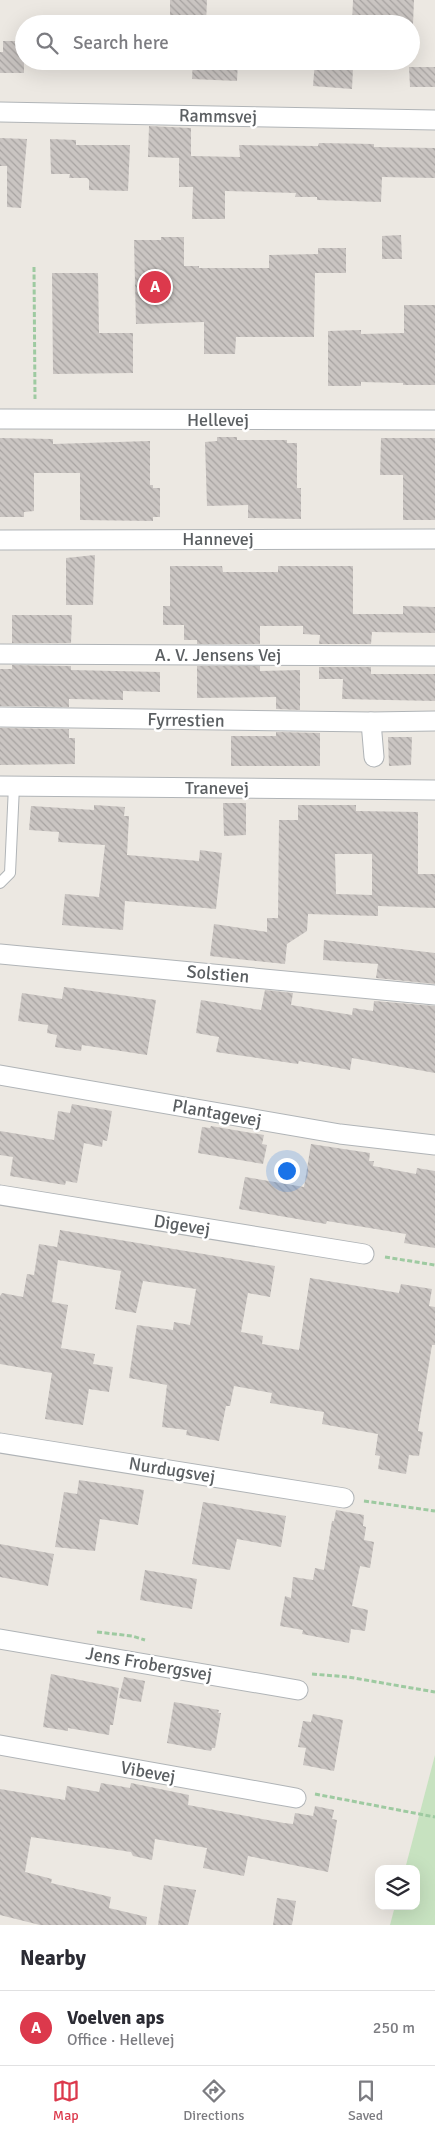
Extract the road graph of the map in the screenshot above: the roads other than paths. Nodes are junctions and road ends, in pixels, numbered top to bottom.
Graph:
1 (0, 112) edge
2 (435, 120) edge
3 (0, 419) edge
4 (435, 420) edge
5 (435, 539) edge
6 (0, 540) edge
7 (0, 654) edge
8 (435, 656) edge
9 (0, 717) edge
10 (435, 721) edge
11 (371, 722) junction
12 (374, 756) dead end
13 (7, 786) edge
14 (435, 790) edge
15 (0, 882) edge
16 (0, 954) edge
17 (435, 995) edge
18 (0, 1075) edge
19 (435, 1145) edge
20 (0, 1195) edge
21 (364, 1254) road end
22 (0, 1443) edge
23 (344, 1498) road end
24 (0, 1639) edge
25 (298, 1690) dead end
26 (0, 1745) edge
27 (296, 1798) road end

1 - 2 street, Rammsvej
3 - 4 street, Hellevej
5 - 6 street, Hannevej
7 - 8 street, A. V. Jensens Vej
9 - 11 street, Fyrrestien
10 - 11 street, Fyrrestien
11 - 12 street
13 - 14 street, Tranevej
13 - 15 lane
16 - 17 street, Solstien
18 - 19 street, Plantagevej
20 - 21 street, Digevej
22 - 23 street, Nurdugsvej
24 - 25 street, Jens Frobergsvej
26 - 27 street, Vibevej

